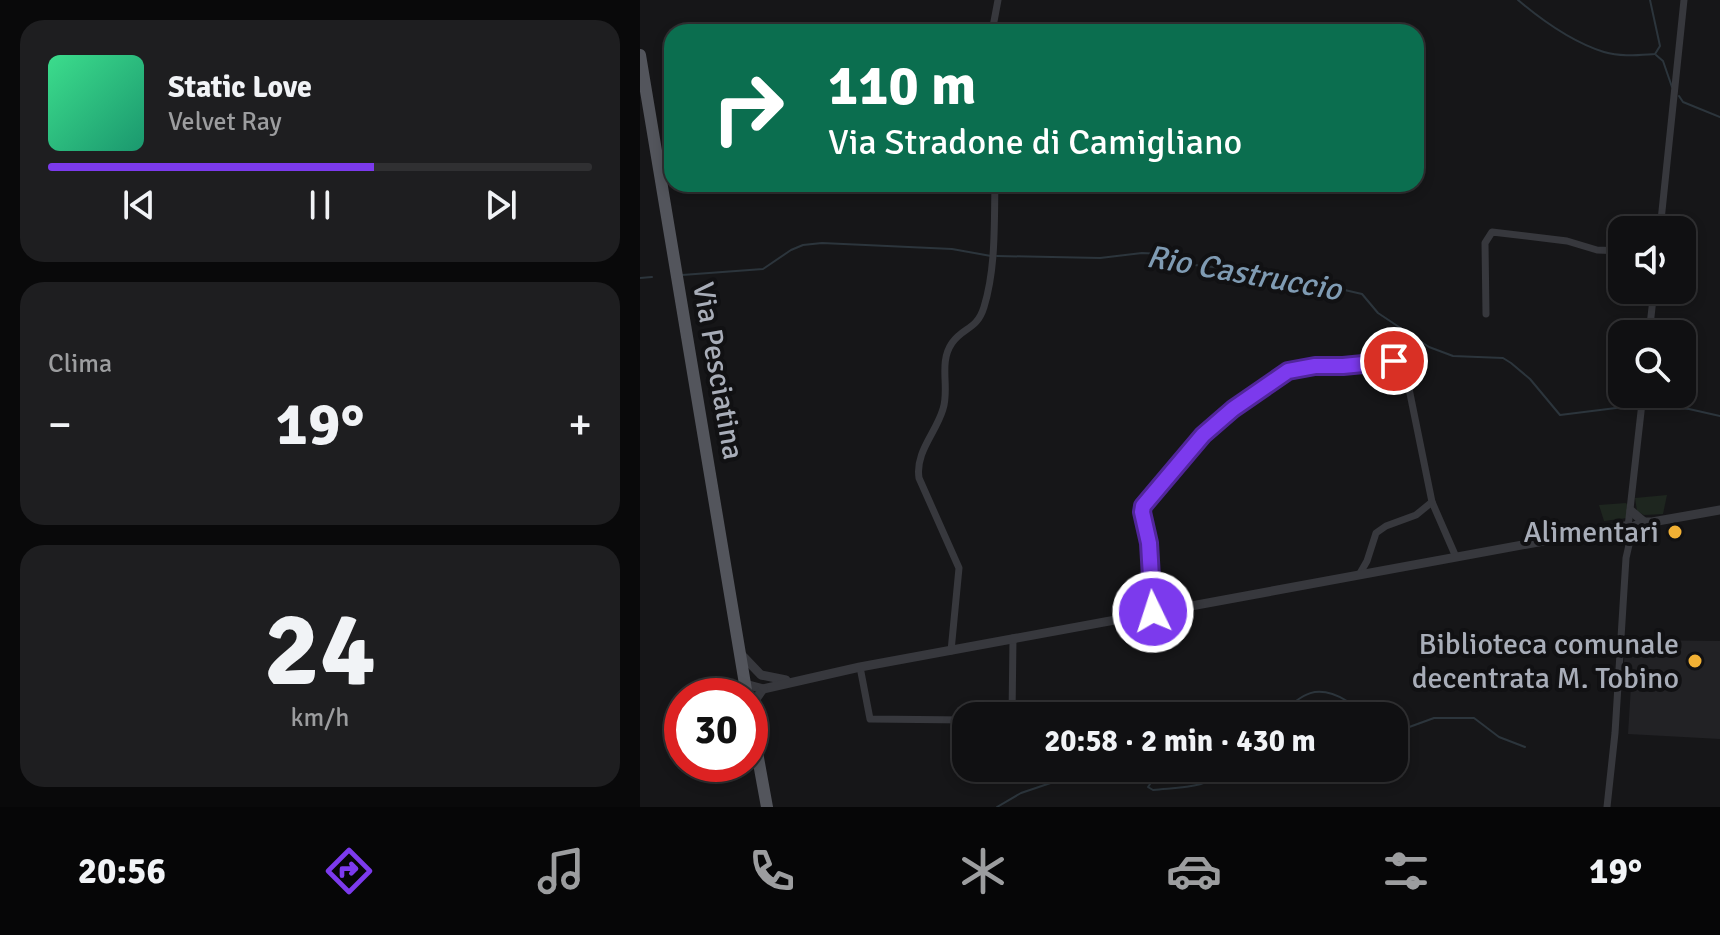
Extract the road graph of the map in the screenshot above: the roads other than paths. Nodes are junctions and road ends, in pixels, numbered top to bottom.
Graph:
1 (998, 0) edge
2 (1684, 0) edge
3 (994, 24) edge
4 (640, 55) edge
5 (995, 192) edge
6 (1661, 216) edge
7 (1608, 250) edge
8 (1486, 314) dead end
9 (1641, 408) edge
10 (1432, 502) junction
11 (1720, 510) edge
12 (1631, 511) junction
13 (1648, 522) junction
14 (1627, 532) junction
15 (1456, 557) junction
16 (1359, 575) junction
17 (1153, 612) junction
18 (1013, 638) junction
19 (739, 651) junction
20 (951, 651) junction
21 (860, 667) junction
22 (761, 675) junction
23 (744, 678) edge
24 (758, 678) edge
25 (789, 681) junction
26 (768, 687) edge
27 (1012, 702) edge
28 (952, 720) edge
29 (763, 782) edge
30 (767, 807) edge
31 (1607, 807) edge

1 - 3 street
2 - 6 street
4 - 19 main road, Via Pesciatina
5 - 20 street
7 - 8 street
9 - 12 street
10 - 15 street
10 - 16 street
10 - 17 street
11 - 13 street
12 - 13 street
12 - 14 street
13 - 14 street
14 - 15 street
14 - 31 street
15 - 16 street
16 - 17 street
17 - 18 street
18 - 20 street
18 - 27 street
19 - 22 street
19 - 23 main road, Via Pesciatina
20 - 21 street
21 - 25 street
21 - 28 street
22 - 24 street
22 - 25 street
25 - 26 street
29 - 30 main road

